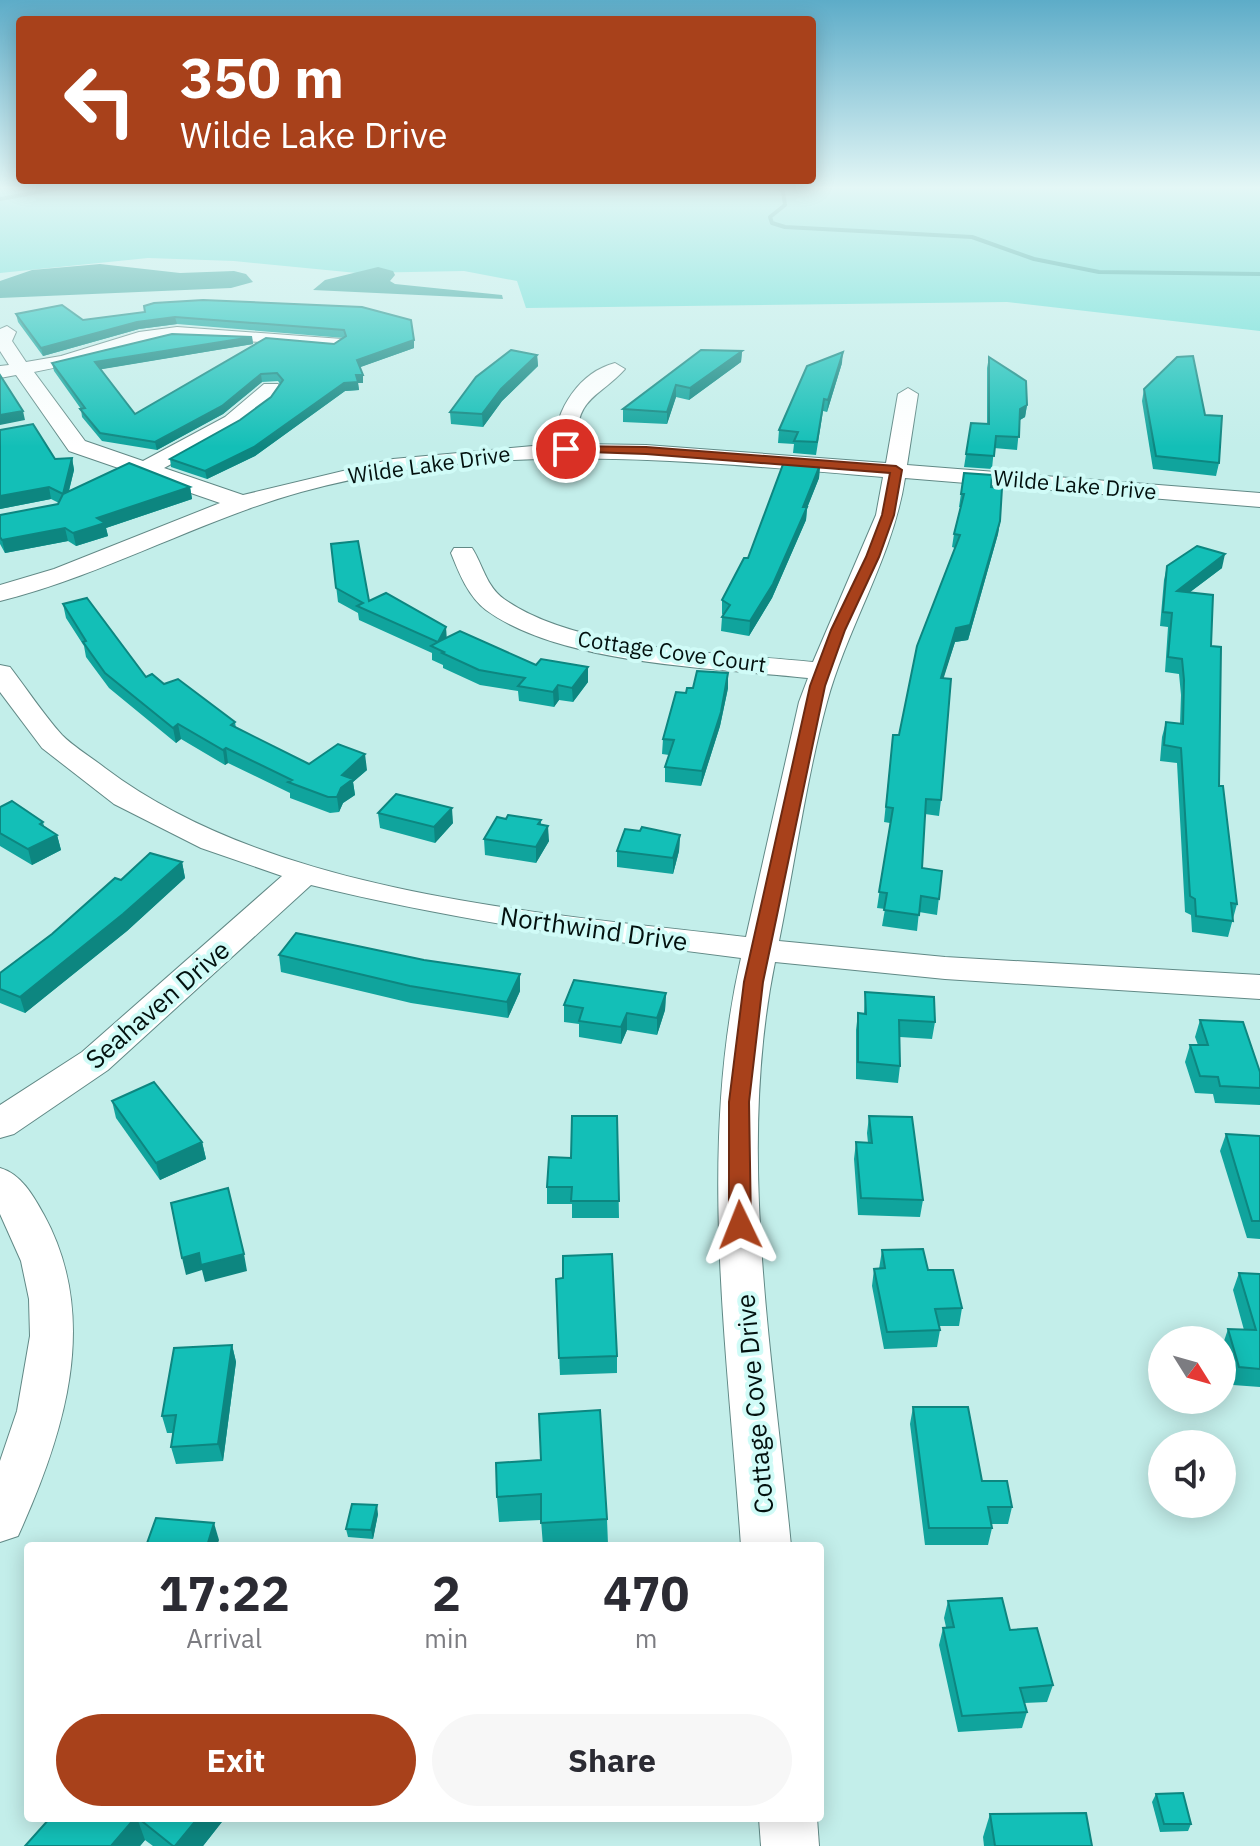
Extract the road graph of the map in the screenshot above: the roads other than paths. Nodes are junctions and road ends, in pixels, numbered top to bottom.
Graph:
1 (7, 332) dead end
2 (335, 343) edge
3 (615, 369) dead end
4 (11, 370) edge
5 (271, 388) dead end
6 (908, 394) dead end
7 (58, 423) junction
8 (29, 428) edge
9 (566, 449) junction
10 (143, 470) junction
11 (896, 470) junction
12 (1260, 500) edge
13 (243, 503) junction
14 (463, 553) dead end
15 (0, 593) edge
16 (822, 671) junction
17 (3, 683) edge
18 (305, 873) junction
19 (761, 949) junction
20 (1260, 987) edge
21 (0, 1124) edge
22 (0, 1183) edge
23 (0, 1520) edge
24 (766, 1542) edge
25 (788, 1822) edge
26 (790, 1846) edge

1 - 4 street
2 - 4 street
3 - 9 street
4 - 7 street
5 - 10 street
6 - 11 street, Cottage Cove Drive
7 - 8 street
7 - 10 street
9 - 11 street, Wilde Lake Drive
9 - 13 street, Wilde Lake Drive
10 - 13 street
11 - 12 street, Wilde Lake Drive
11 - 16 street, Cottage Cove Drive
13 - 15 street, Wilde Lake Drive
14 - 16 street, Cottage Cove Court
16 - 19 street, Cottage Cove Drive
17 - 18 street, Northwind Drive
18 - 19 street, Northwind Drive
18 - 21 street, Seahaven Drive
19 - 20 street, Northwind Drive
19 - 24 street, Cottage Cove Drive
22 - 23 street
25 - 26 street

